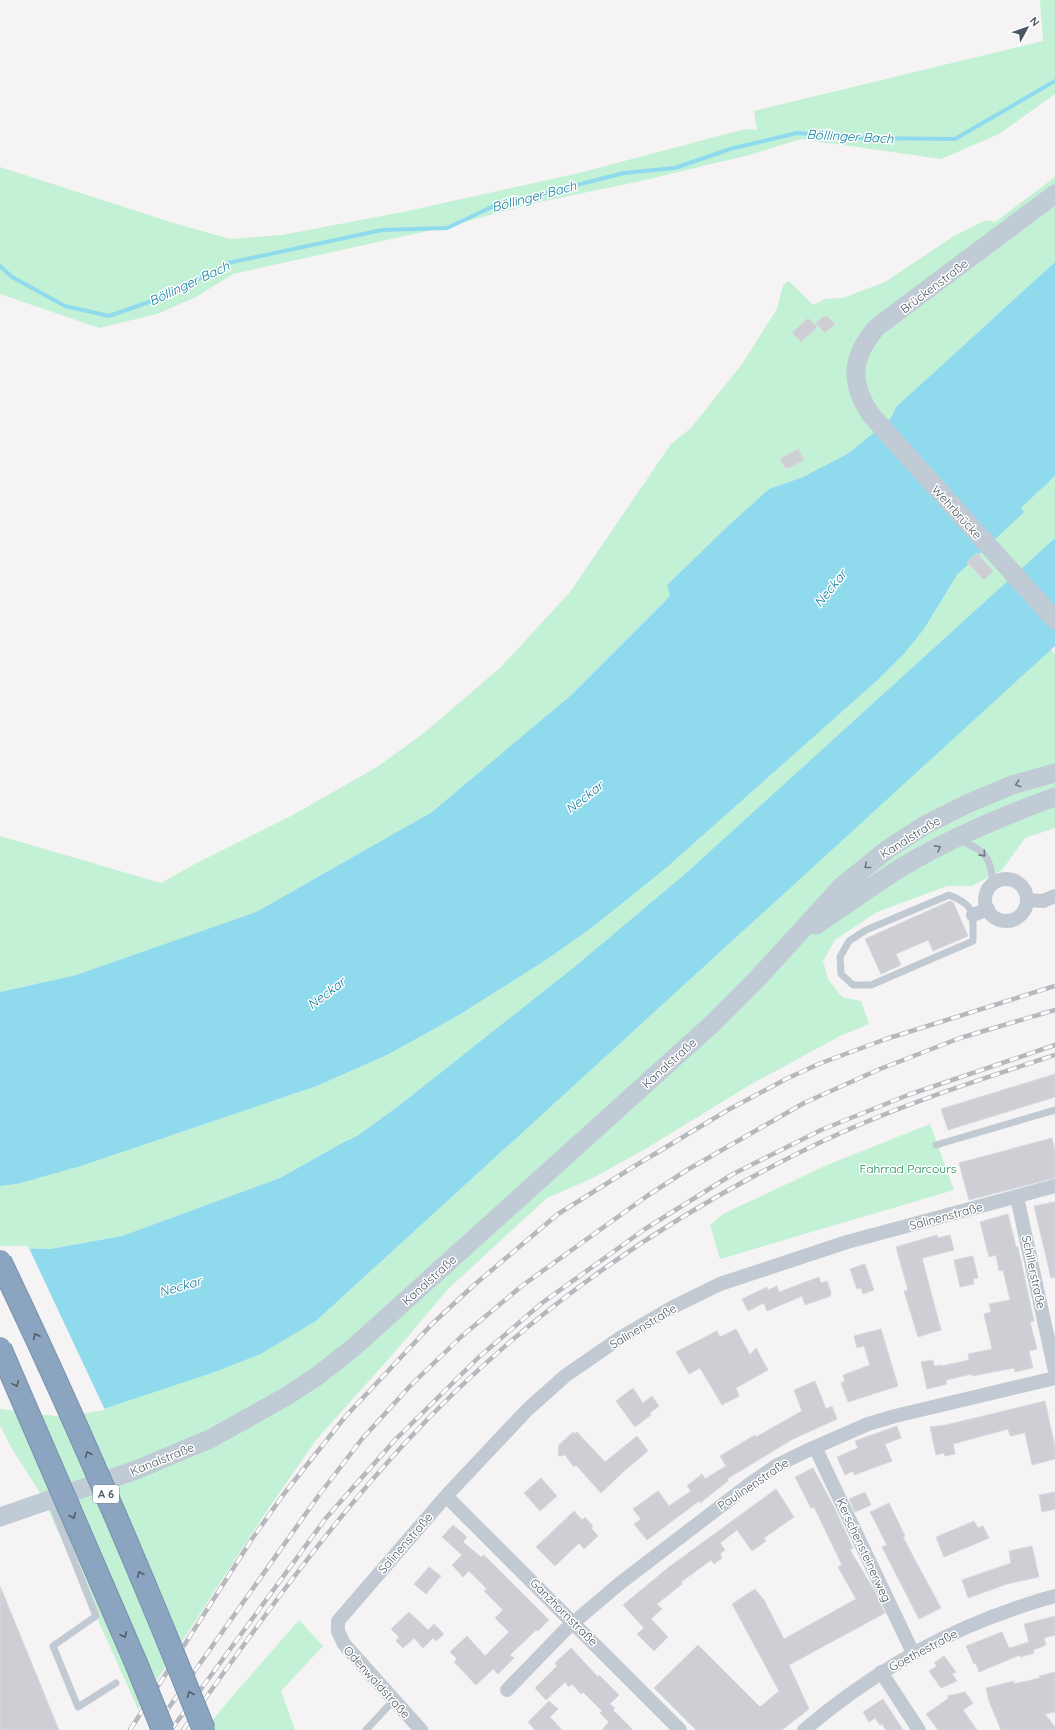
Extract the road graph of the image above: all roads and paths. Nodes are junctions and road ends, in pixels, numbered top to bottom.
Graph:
1 (1055, 194) edge
2 (862, 401) joint
3 (1055, 620) edge
4 (1055, 773) edge
5 (1055, 798) edge
6 (1036, 804) junction
7 (1055, 807) edge
8 (956, 838) junction
9 (993, 883) junction
10 (1055, 896) edge
11 (1027, 900) junction
12 (988, 909) junction
13 (973, 915) junction
14 (792, 942) junction
15 (1055, 1110) edge
16 (936, 1145) dead end
17 (1055, 1186) edge
18 (1017, 1197) junction
19 (0, 1261) edge
20 (0, 1348) edge
21 (1055, 1371) edge
22 (1055, 1378) edge
23 (815, 1447) junction
24 (446, 1496) junction
25 (50, 1500) junction
26 (0, 1517) edge
27 (1055, 1596) edge
28 (574, 1622) junction
29 (338, 1631) joint
30 (913, 1653) junction
31 (881, 1672) junction
32 (116, 1683) dead end
33 (507, 1690) dead end
34 (394, 1701) junction
35 (163, 1730) edge
36 (204, 1730) edge
37 (366, 1730) edge
38 (421, 1730) edge
39 (680, 1730) edge
40 (804, 1730) edge
41 (919, 1730) edge

1 - 2 main road, Brückenstraße
2 - 3 main road, Wehrbrücke
4 -> 14 main road, Kanalstraße
5 - 6 main road, Kanalstraße
6 - 7 main road
6 - 8 main road, Kanalstraße
8 -> 9 lane
14 -> 8 main road, Kanalstraße
9 - 11 street
9 - 12 street
10 - 11 street
11 - 12 street
12 - 13 street
13 - 13 lane
14 - 25 main road, Kanalstraße
15 - 16 lane
17 - 18 street, Salinenstraße
18 - 21 street, Schillerstraße
18 - 24 street, Salinenstraße
36 -> 19 highway, A 6, bridge
20 -> 35 highway, bridge
22 - 23 street, Paulinenstraße
23 - 28 street, Paulinenstraße
23 - 30 street, Kerschensteinerweg
24 - 28 street, Ganzhornstraße
24 - 29 street, Salinenstraße
25 - 26 main road, Kanalstraße
25 - 32 lane
27 - 30 street, Goethestraße
28 - 33 street, Paulinenstraße
28 - 39 street, Ganzhornstraße
29 - 34 street, Odenwaldstraße
30 - 31 street, Goethestraße
31 - 40 street, Goethestraße
31 - 41 street
34 - 37 lane
34 - 38 street, Odenwaldstraße

